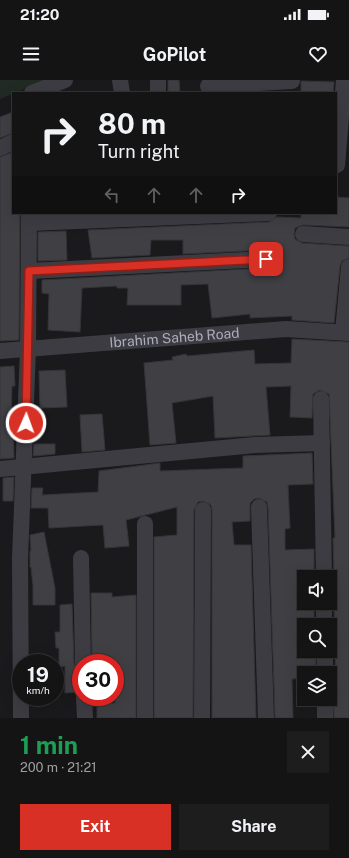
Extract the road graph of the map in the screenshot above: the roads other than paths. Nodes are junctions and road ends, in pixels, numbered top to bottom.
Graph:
1 (65, 80) edge
2 (120, 80) edge
3 (158, 80) edge
4 (344, 80) edge
5 (292, 82) dead end
6 (208, 86) dead end
7 (248, 86) edge
8 (35, 92) edge
9 (122, 92) edge
10 (158, 92) edge
11 (12, 142) edge
12 (0, 148) edge
13 (341, 165) edge
14 (221, 214) edge
15 (29, 218) edge
16 (304, 234) dead end
17 (349, 237) edge
18 (266, 259) dead end
19 (349, 267) edge
20 (29, 271) junction
21 (346, 332) edge
22 (28, 349) junction
23 (0, 351) edge
24 (321, 399) dead end
25 (322, 443) junction
26 (25, 467) junction
27 (0, 470) edge
28 (259, 507) dead end
29 (203, 510) dead end
30 (145, 524) dead end
31 (81, 558) dead end
32 (324, 570) edge
33 (83, 654) edge
34 (84, 706) edge
35 (325, 706) edge
36 (21, 718) edge
37 (84, 718) edge
38 (145, 718) edge
39 (202, 718) edge
40 (266, 718) edge
41 (325, 718) edge

1 - 8 street
2 - 9 street
3 - 10 street
4 - 13 street
5 - 7 street
6 - 7 street
11 - 12 street
14 - 15 street
15 - 20 street
16 - 17 street
18 - 20 street
19 - 21 street
20 - 22 street
21 - 22 street, Ibrahim Saheb Road
22 - 23 street, Ibrahim Saheb Road
22 - 26 street
24 - 25 street
25 - 26 street
25 - 32 street
26 - 27 street
26 - 36 street
28 - 40 street
29 - 39 street
30 - 38 street
31 - 33 street
34 - 37 street
35 - 41 street

